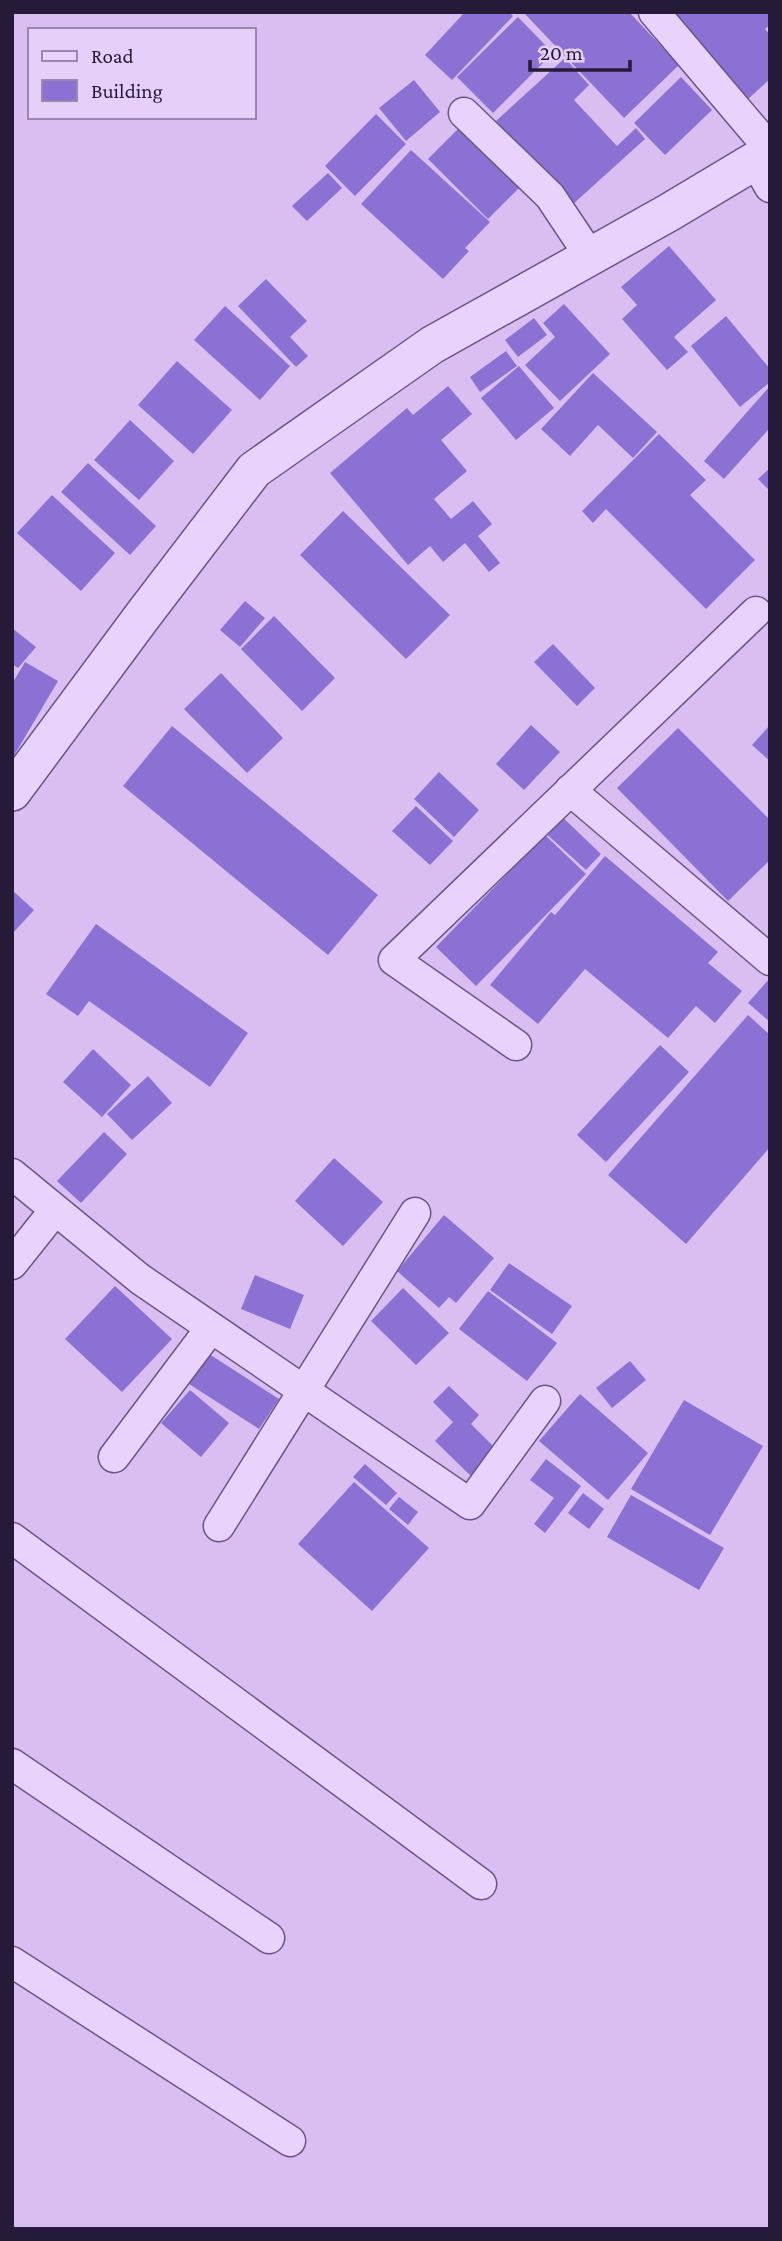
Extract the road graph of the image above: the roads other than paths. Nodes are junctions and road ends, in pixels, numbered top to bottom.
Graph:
1 (654, 12) edge
2 (464, 113) dead end
3 (766, 162) edge
4 (590, 256) junction
5 (765, 612) edge
6 (570, 790) junction
7 (12, 792) edge
8 (770, 960) edge
9 (516, 1045) dead end
10 (12, 1174) edge
11 (55, 1210) junction
12 (415, 1213) dead end
13 (12, 1264) edge
14 (211, 1328) junction
15 (304, 1391) junction
16 (545, 1401) dead end
17 (114, 1457) dead end
18 (219, 1526) dead end
19 (12, 1538) edge
20 (12, 1764) edge
21 (481, 1884) dead end
22 (269, 1938) dead end
23 (12, 1962) edge
24 (290, 2141) dead end

1 - 3 street
2 - 4 street
3 - 4 street
4 - 7 street
5 - 6 street
6 - 8 street
6 - 9 street
10 - 11 street
11 - 13 street
11 - 14 street
12 - 15 street
14 - 15 street
14 - 17 street
15 - 16 street
15 - 18 street
19 - 21 street
20 - 22 street
23 - 24 street

